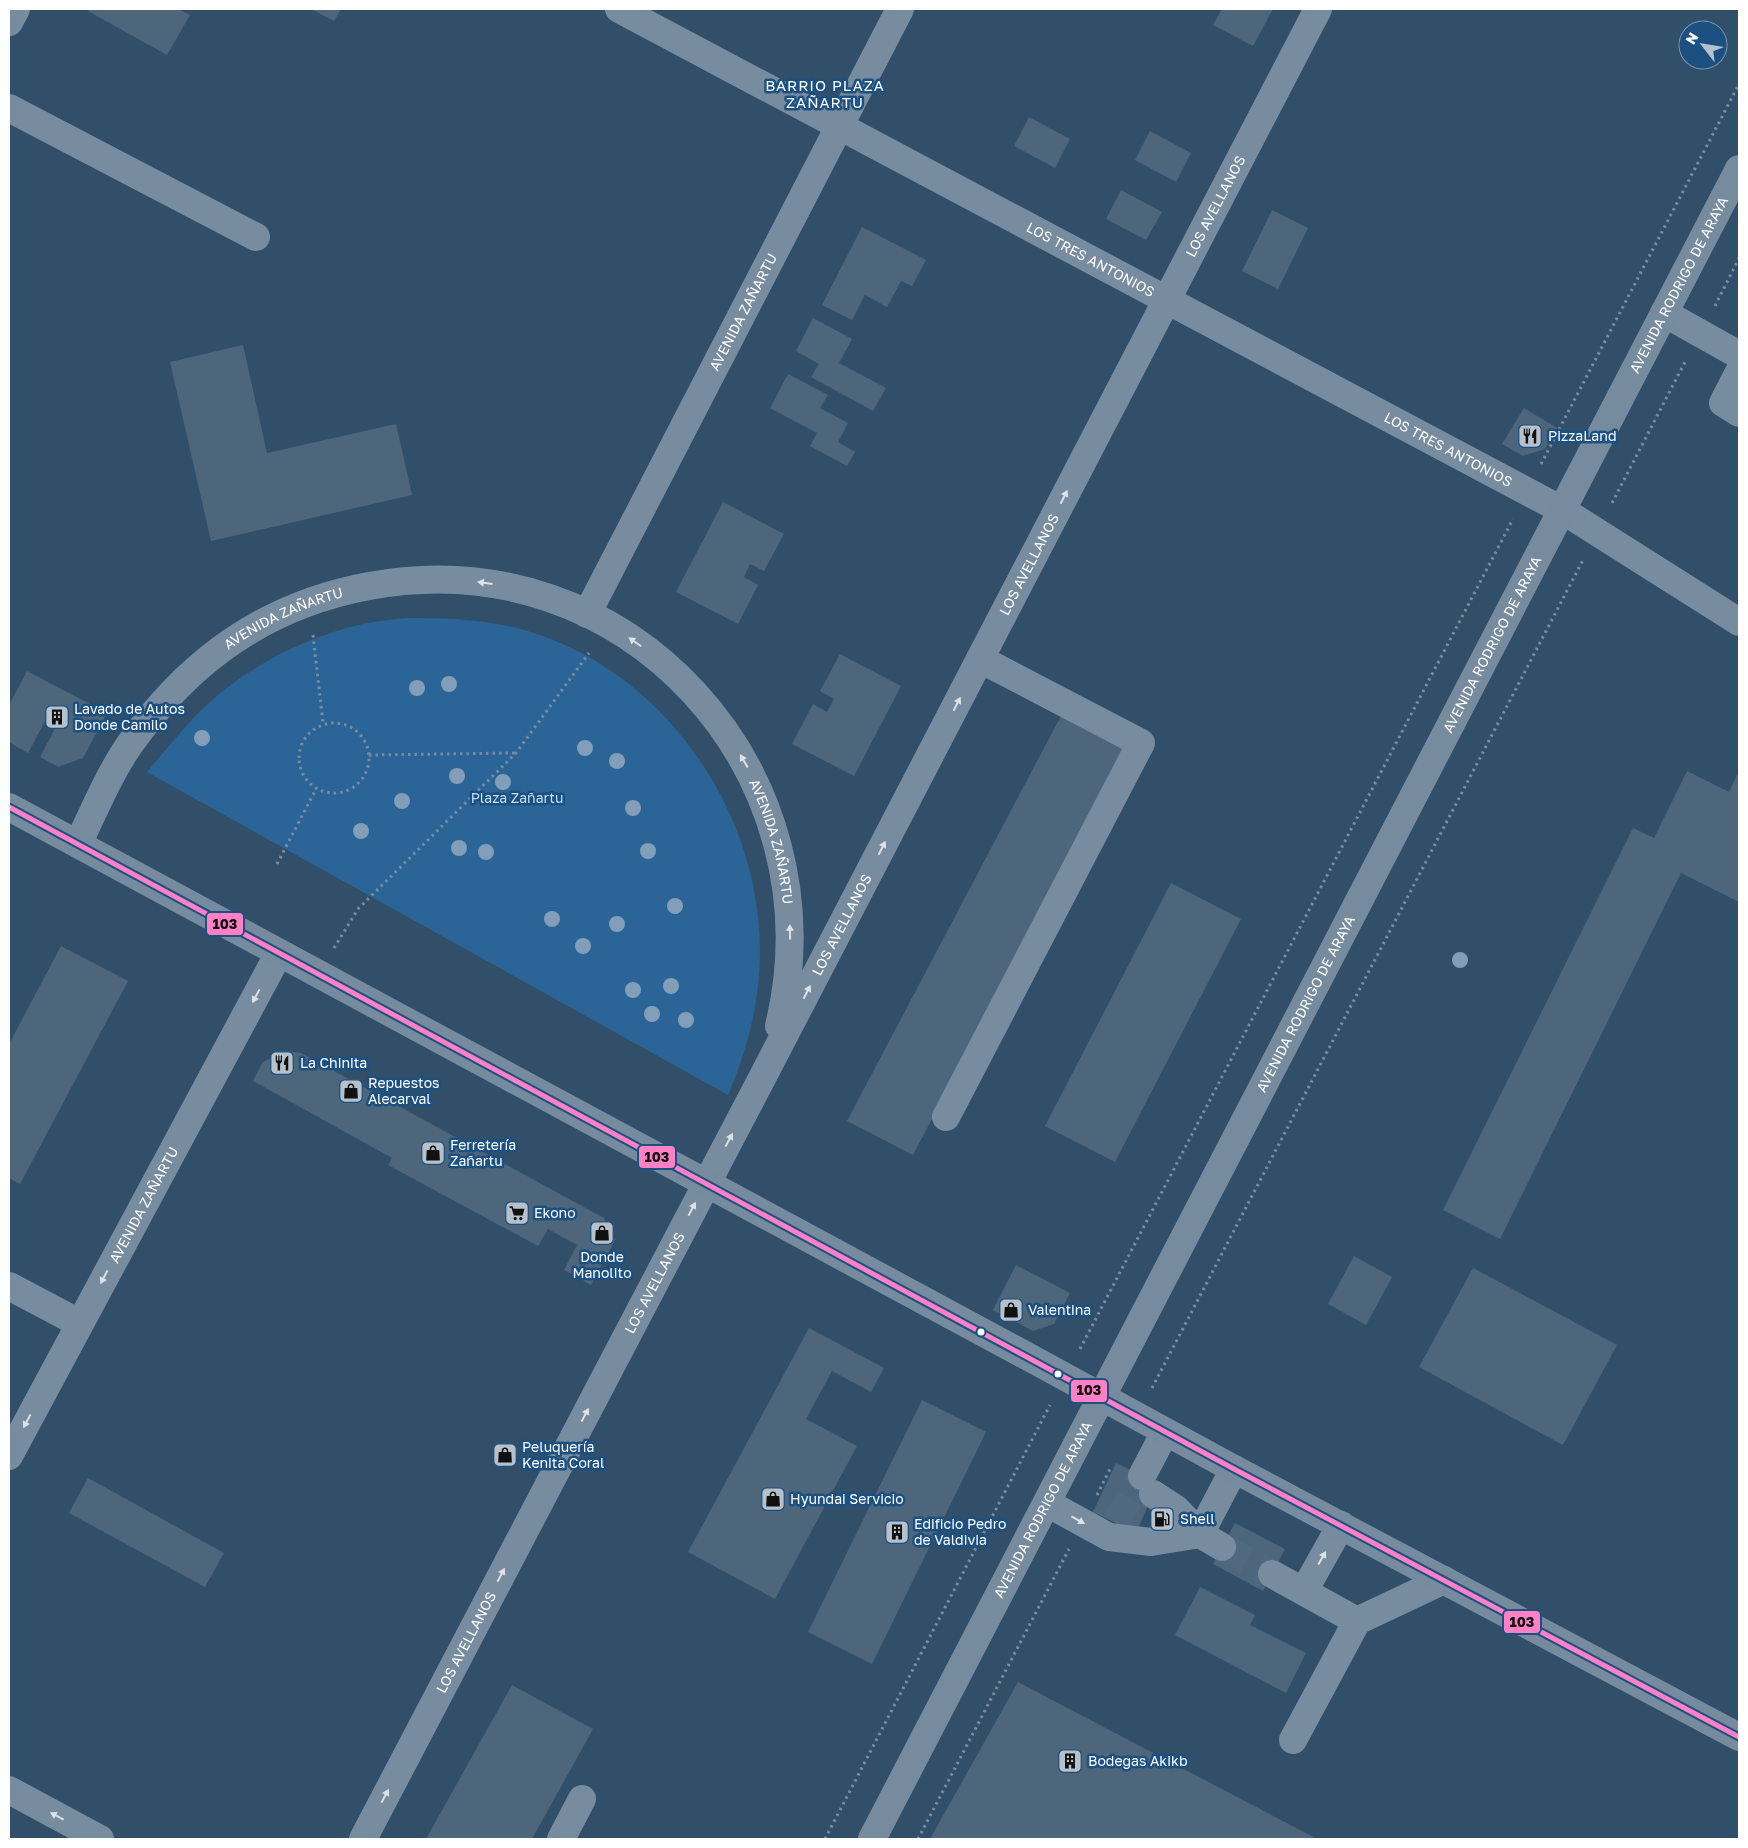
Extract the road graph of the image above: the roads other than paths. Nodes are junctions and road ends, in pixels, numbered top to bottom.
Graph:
1 (16, 9) edge
2 (619, 9) edge
3 (900, 9) edge
4 (1318, 9) edge
5 (9, 22) edge
6 (9, 108) edge
7 (839, 126) junction
8 (1739, 169) edge
9 (256, 237) dead end
10 (1166, 300) junction
11 (1664, 313) junction
12 (1739, 355) edge
13 (1739, 372) edge
14 (1739, 413) edge
15 (1562, 510) junction
16 (1736, 613) edge
17 (598, 620) junction
18 (980, 659) junction
19 (9, 807) edge
20 (78, 844) junction
21 (279, 953) junction
22 (760, 1082) junction
23 (946, 1118) dead end
24 (706, 1183) junction
25 (9, 1286) edge
26 (79, 1323) junction
27 (1102, 1397) junction
28 (1164, 1432) junction
29 (9, 1456) edge
30 (1234, 1469) junction
31 (1047, 1503) junction
32 (1341, 1525) junction
33 (1211, 1541) junction
34 (1272, 1574) tunnel mouth
35 (1444, 1580) junction
36 (1304, 1591) junction
37 (1357, 1621) junction
38 (1739, 1737) edge
39 (1293, 1740) dead end
40 (9, 1790) edge
41 (582, 1799) dead end
42 (100, 1839) edge
43 (363, 1839) edge
44 (561, 1839) edge
45 (872, 1839) edge

1 - 5 street
2 - 7 street, LOS TRES ANTONIOS
3 - 7 street, AVENIDA ZAÑARTU
4 - 10 street, LOS AVELLANOS
6 - 9 street
7 - 10 street, LOS TRES ANTONIOS
7 - 17 street, AVENIDA ZAÑARTU
8 - 11 main road, AVENIDA RODRIGO DE ARAYA
10 - 15 street, LOS TRES ANTONIOS
18 -> 10 street, LOS AVELLANOS
11 - 12 street
11 - 15 main road, AVENIDA RODRIGO DE ARAYA
13 - 14 street
15 - 16 street, LOS TRES ANTONIOS
15 - 27 main road, AVENIDA RODRIGO DE ARAYA
17 -> 20 street, AVENIDA ZAÑARTU
22 -> 17 street, AVENIDA ZAÑARTU
22 -> 18 street, LOS AVELLANOS
18 - 23 street
19 - 20 main road
20 - 21 main road
21 - 24 main road
21 -> 26 street, AVENIDA ZAÑARTU
24 -> 22 street, LOS AVELLANOS
24 - 27 main road
43 -> 24 street, LOS AVELLANOS
25 - 26 street
26 -> 29 street, AVENIDA ZAÑARTU
27 - 28 main road
27 - 31 main road, AVENIDA RODRIGO DE ARAYA
28 - 30 main road
28 - 33 street
30 - 32 main road
30 - 33 street
31 -> 33 street
31 - 45 main road, AVENIDA RODRIGO DE ARAYA
32 - 35 main road
36 -> 32 street
34 - 36 street
35 - 37 street
35 - 38 main road
36 - 37 street
37 - 39 street
42 -> 40 street
41 - 44 street

